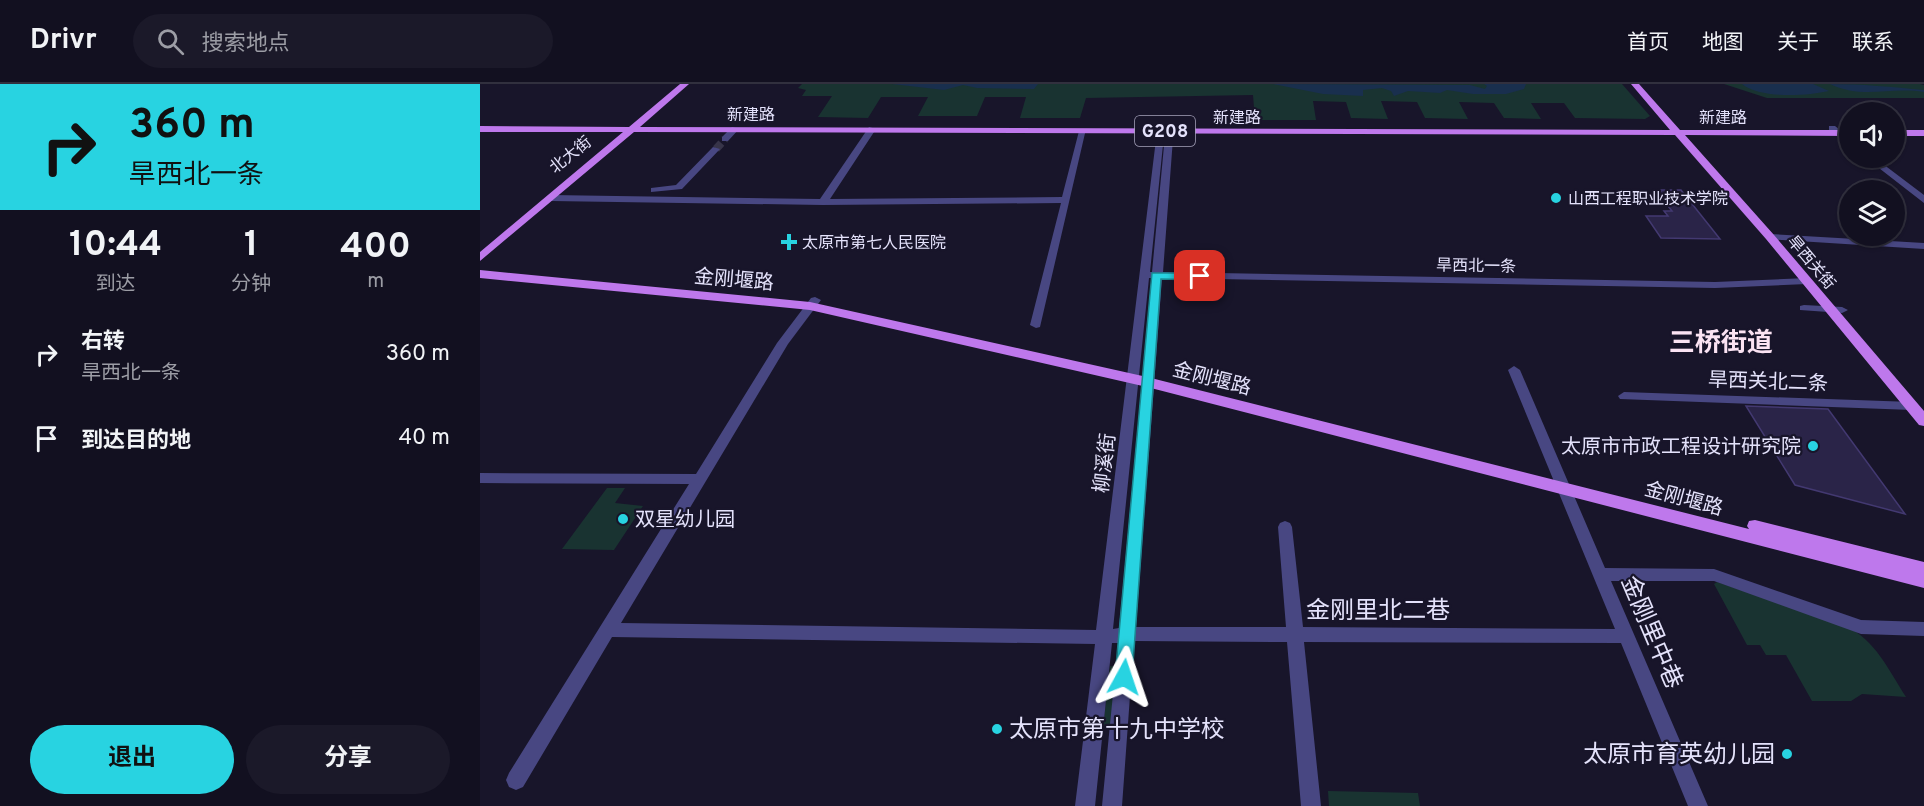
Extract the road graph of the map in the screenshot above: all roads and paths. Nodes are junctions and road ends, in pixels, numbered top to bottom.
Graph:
1 (677, 84) edge
2 (685, 84) edge
3 (1635, 84) edge
4 (1642, 84) edge
5 (480, 123) edge
6 (632, 126) junction
7 (1165, 128) junction
8 (1905, 128) edge
9 (1924, 128) edge
10 (480, 129) edge
11 (735, 129) junction
12 (872, 129) junction
13 (1680, 129) junction
14 (1839, 129) edge
15 (1835, 130) junction
16 (1083, 131) junction
17 (1839, 131) edge
18 (1839, 133) edge
19 (1905, 133) edge
20 (1924, 133) edge
21 (725, 139) tunnel mouth
22 (716, 148) tunnel mouth
23 (1883, 168) edge
24 (551, 198) junction
25 (625, 198) junction
26 (1066, 200) junction
27 (1924, 200) edge
28 (823, 202) junction
29 (1775, 237) junction
30 (480, 245) edge
31 (1924, 246) edge
32 (480, 258) edge
33 (480, 267) edge
34 (480, 274) edge
35 (1151, 275) junction
36 (1807, 281) junction
37 (813, 303) junction
38 (1804, 308) dead end
39 (1836, 309) junction
40 (1036, 325) dead end
41 (1514, 370) dead end
42 (1140, 376) junction
43 (1624, 396) dead end
44 (1918, 405) edge
45 (1924, 420) edge
46 (480, 478) edge
47 (700, 479) junction
48 (1562, 482) junction
49 (1285, 527) dead end
50 (1924, 568) edge
51 (1601, 574) junction
52 (1924, 581) edge
53 (1924, 629) edge
54 (607, 630) junction
55 (1127, 634) junction
56 (1296, 634) junction
57 (1628, 636) junction
58 (1104, 638) junction
59 (516, 780) dead end
60 (1085, 806) edge
61 (1112, 806) edge
62 (1311, 806) edge
63 (1698, 806) edge

1 - 6 main road, 北大街
2 - 6 main road
3 - 13 main road
4 - 13 main road
5 - 6 main road, 新建路 / G208
6 - 7 main road, 新建路 / G208
6 - 10 main road, 新建路 / G208
6 - 11 main road, 新建路 / G208
6 - 24 main road, 北大街
6 - 30 main road, 北大街
7 - 13 main road, 新建路 / G208
7 - 16 main road, 新建路 / G208
7 - 35 street, 柳溪街
8 - 9 main road
11 - 12 main road, 新建路 / G208
11 - 21 street
12 - 16 main road, 新建路 / G208
12 - 28 street
13 - 15 main road, 新建路 / G208
13 - 29 main road, 旱西关街
14 - 15 main road, 新建路 / G208
15 - 17 main road, 新建路 / G208
15 - 18 street
16 - 26 street
19 - 20 main road
22 - 25 street
23 - 27 street
24 - 25 street
24 - 32 main road, 北大街
25 - 28 street
26 - 28 street
26 - 40 street
29 - 31 street
29 - 36 main road, 旱西关街
29 - 39 main road, 旱西关街
33 - 37 main road
34 - 37 main road, 金刚堰路
35 - 36 street, 旱西北一条
35 - 42 street, 柳溪街
36 - 39 main road, 旱西关街
37 - 42 main road, 金刚堰路
37 - 47 street
38 - 39 street
39 - 44 main road, 旱西关街
41 - 48 street, 金刚里中巷
42 - 48 main road, 金刚堰路
42 - 55 street, 柳溪街
42 - 58 street, 柳溪街
43 - 44 street, 旱西关北二条
44 - 45 main road, 旱西关街
46 - 47 street
47 - 54 street
48 - 50 main road
48 - 51 street, 金刚里中巷
48 - 52 main road, 金刚堰路
49 - 56 street
51 - 53 street
51 - 57 street, 金刚里中巷
54 - 58 street, 金刚里北二巷
54 - 59 street
55 - 56 street, 金刚里北二巷
55 - 58 street, 金刚里北二巷
55 - 61 street, 柳溪街
56 - 57 street, 金刚里北二巷
56 - 62 street
57 - 63 street, 金刚里中巷
58 - 60 street, 柳溪街

